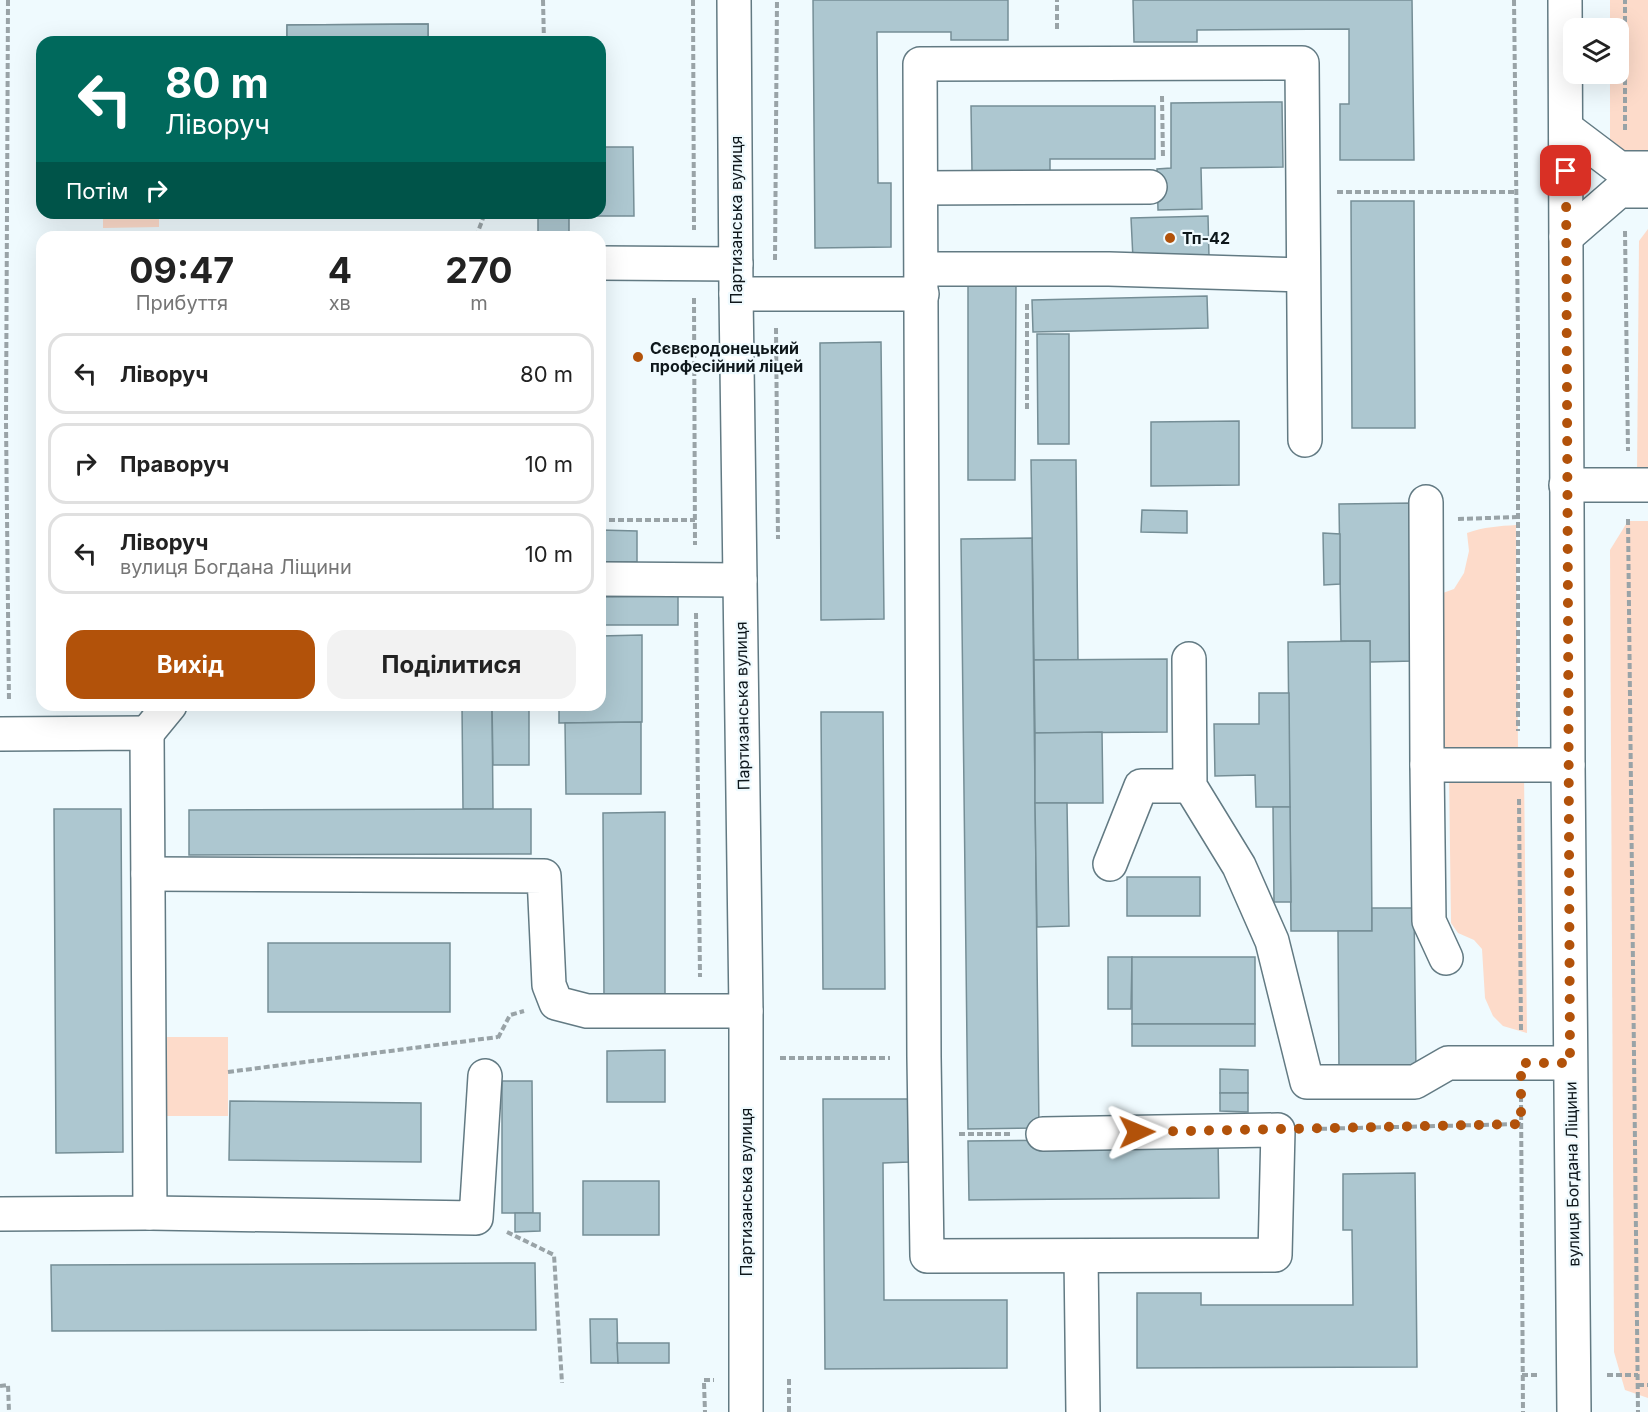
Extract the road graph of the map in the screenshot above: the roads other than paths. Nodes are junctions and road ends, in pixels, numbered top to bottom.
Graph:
1 (734, 0) edge
2 (1565, 0) edge
3 (1566, 128) junction
4 (1636, 179) edge
5 (1150, 187) road end
6 (921, 188) junction
7 (1566, 237) junction
8 (606, 263) edge
9 (1304, 275) junction
10 (736, 279) junction
11 (922, 281) junction
12 (1305, 441) dead end
13 (1566, 485) junction
14 (1638, 485) edge
15 (1426, 511) road end
16 (606, 579) edge
17 (740, 579) junction
18 (1189, 659) dead end
19 (165, 711) edge
20 (147, 733) junction
21 (5, 734) edge
22 (1427, 765) junction
23 (1568, 765) junction
24 (1190, 786) junction
25 (1110, 864) dead end
26 (148, 874) junction
27 (1446, 958) dead end
28 (747, 1011) junction
29 (1570, 1063) junction
30 (485, 1076) road end
31 (1042, 1134) road end
32 (150, 1213) junction
33 (0, 1214) edge
34 (1081, 1256) junction
35 (746, 1412) edge
36 (1083, 1412) edge
37 (1574, 1412) edge

1 - 10 main road, Партизанська вулиця
2 - 3 main road, вулиця Богдана Ліщини
3 - 4 main road
3 - 7 main road, вулиця Богдана Ліщини
4 - 7 main road
5 - 6 main road
6 - 9 main road
6 - 11 main road
7 - 13 main road, вулиця Богдана Ліщини
8 - 10 main road
9 - 11 main road
9 - 12 main road
10 - 11 main road
10 - 17 main road, Партизанська вулиця
11 - 34 main road
13 - 14 main road
13 - 23 main road, вулиця Богдана Ліщини
15 - 22 main road
16 - 17 main road
17 - 28 main road, Партизанська вулиця
18 - 24 main road
19 - 20 main road
20 - 21 main road
20 - 26 main road
22 - 23 main road
22 - 27 main road
23 - 29 main road, вулиця Богдана Ліщини
24 - 25 main road
24 - 29 main road
26 - 28 main road
26 - 32 main road
28 - 35 main road, Партизанська вулиця
29 - 37 main road, вулиця Богдана Ліщини
30 - 32 main road
31 - 34 main road
32 - 33 main road
34 - 36 main road

